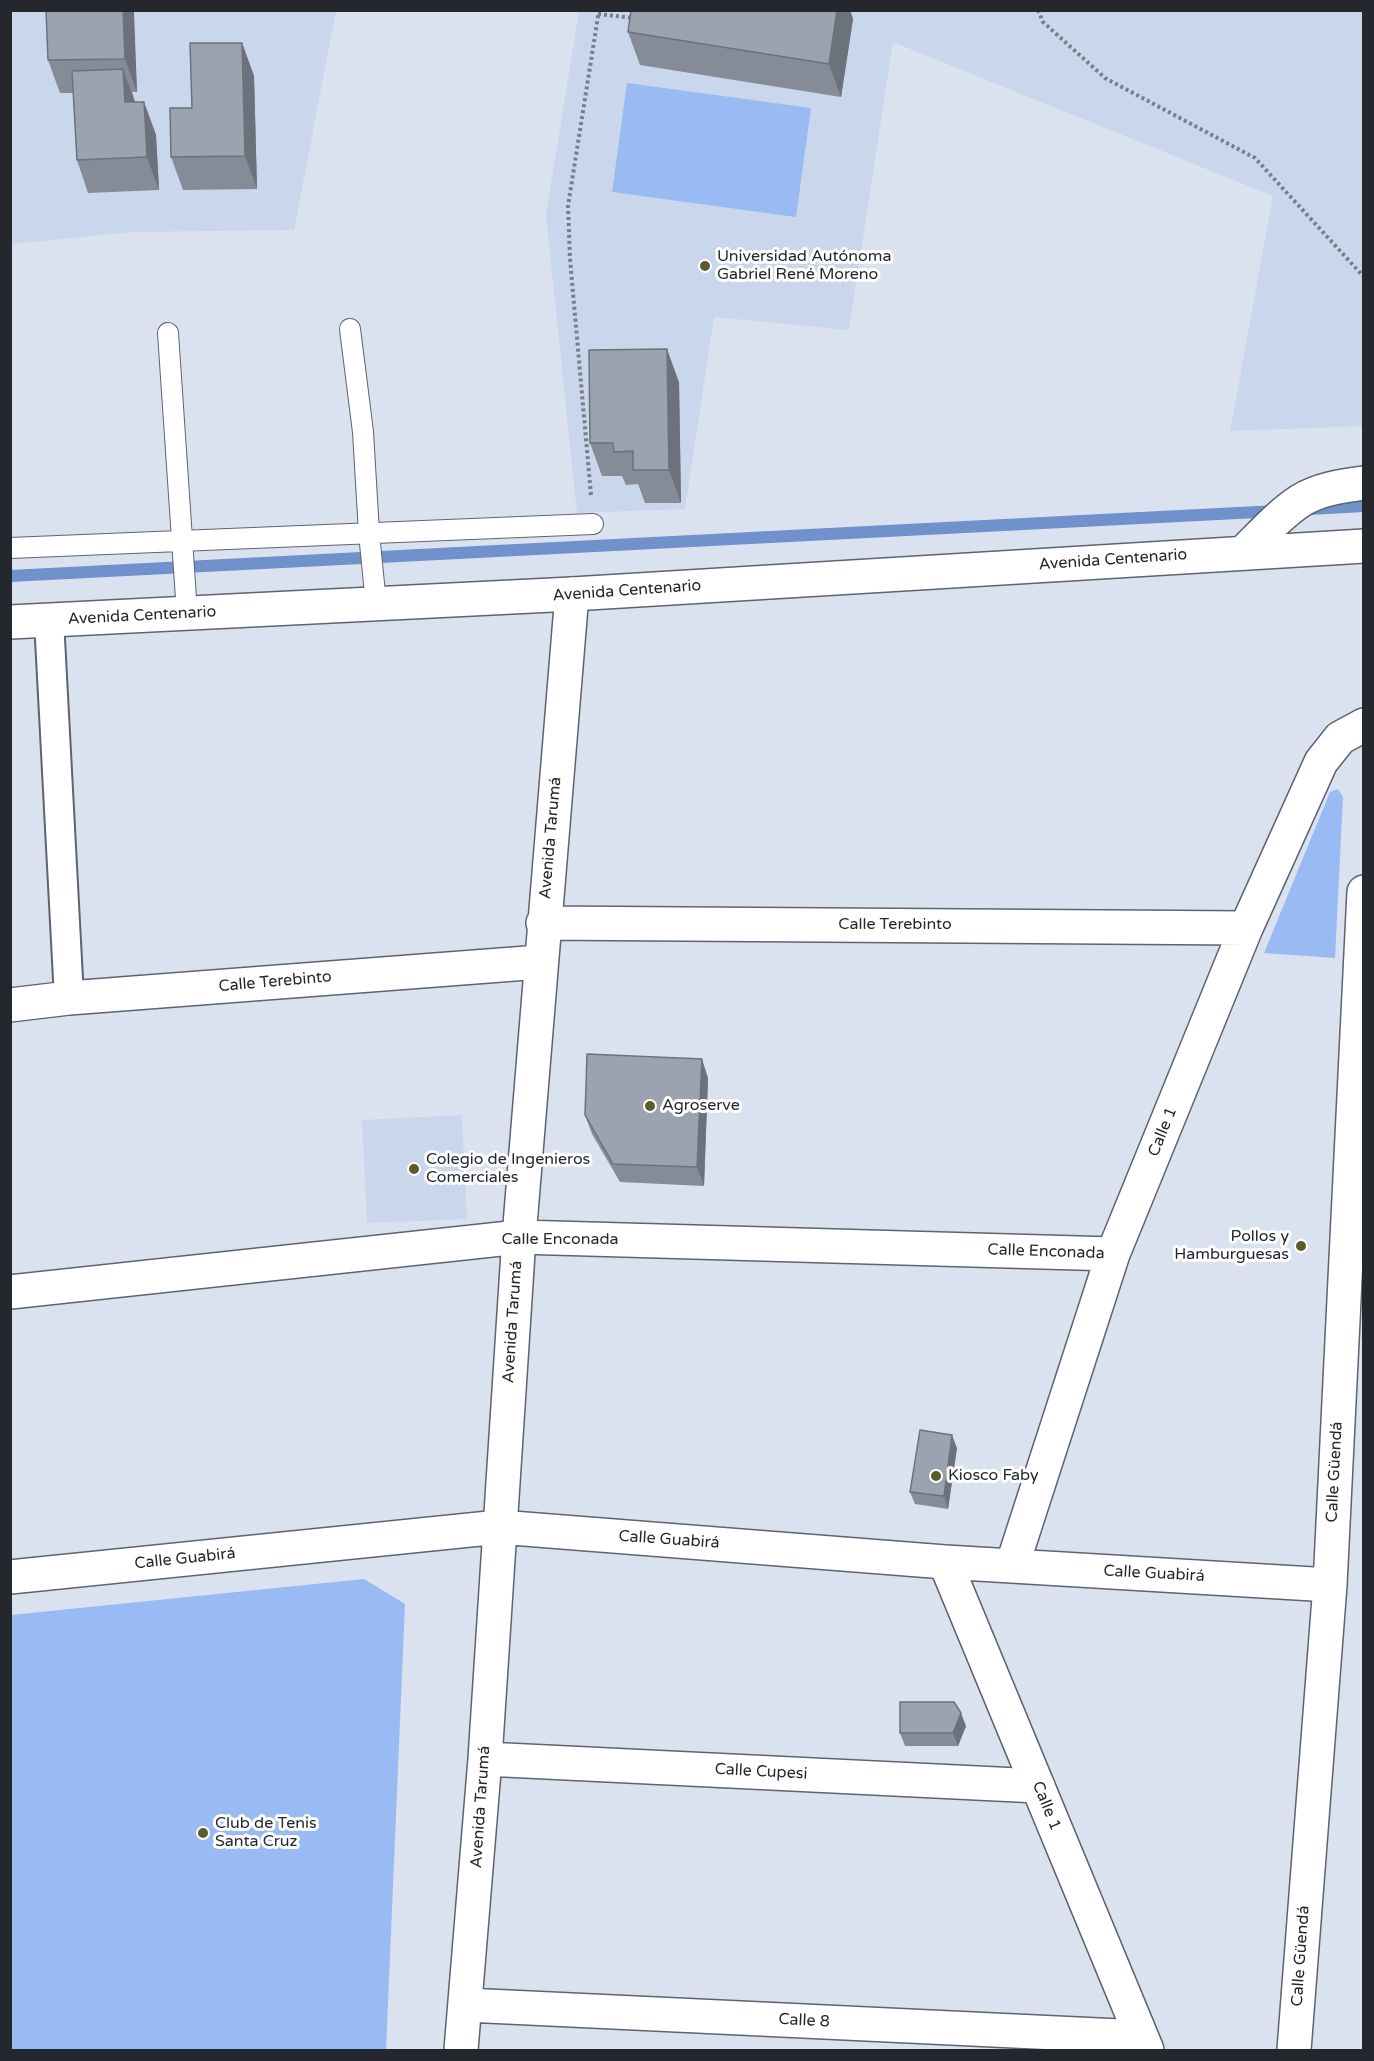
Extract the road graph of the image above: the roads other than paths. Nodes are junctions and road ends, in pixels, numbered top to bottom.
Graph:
1 (350, 329) dead end
2 (168, 333) dead end
3 (1364, 483) edge
4 (593, 524) dead end
5 (370, 542) junction
6 (1364, 546) edge
7 (10, 548) edge
8 (182, 549) junction
9 (1244, 552) junction
10 (374, 590) junction
11 (572, 594) junction
12 (187, 613) junction
13 (49, 620) junction
14 (10, 622) edge
15 (1364, 725) edge
16 (1364, 892) edge
17 (543, 923) junction
18 (1246, 928) junction
19 (540, 962) junction
20 (69, 998) junction
21 (10, 1005) edge
22 (519, 1238) junction
23 (1113, 1254) junction
24 (10, 1292) edge
25 (499, 1527) junction
26 (945, 1562) junction
27 (1012, 1566) junction
28 (10, 1577) edge
29 (1330, 1585) junction
30 (485, 1759) junction
31 (1038, 1786) junction
32 (466, 2005) junction
33 (1144, 2044) edge
34 (461, 2050) edge
35 (1294, 2050) edge

1 - 5 lane
2 - 8 lane
3 - 9 street
4 - 5 lane
5 - 8 lane
5 - 10 lane
6 - 9 street, Avenida Centenario
7 - 8 lane
8 - 12 lane
9 - 11 street, Avenida Centenario
10 - 11 street, Avenida Centenario
10 - 12 street, Avenida Centenario
11 - 17 street, Avenida Tarumá
12 - 13 street, Avenida Centenario
13 - 14 street, Avenida Centenario
13 - 20 street
15 - 18 street, Calle 1
16 - 29 street, Calle Güendá
17 - 18 street, Calle Terebinto
17 - 19 street, Avenida Tarumá
18 - 23 street, Calle 1
19 - 20 street, Calle Terebinto
19 - 22 street, Avenida Tarumá
20 - 21 street, Calle Terebinto
22 - 23 street, Calle Enconada
22 - 24 street, Calle Enconada
22 - 25 street, Avenida Tarumá
23 - 27 street, Calle 1
25 - 26 street, Calle Guabirá
25 - 28 street, Calle Guabirá
25 - 30 street, Avenida Tarumá
26 - 27 street, Calle Guabirá
26 - 31 street, Calle 1
27 - 29 street, Calle Guabirá
29 - 35 street, Calle Güendá
30 - 31 street, Calle Cupesi
30 - 32 street, Avenida Tarumá
31 - 33 street, Calle 1
32 - 33 street, Calle 8
32 - 34 street, Avenida Tarumá

